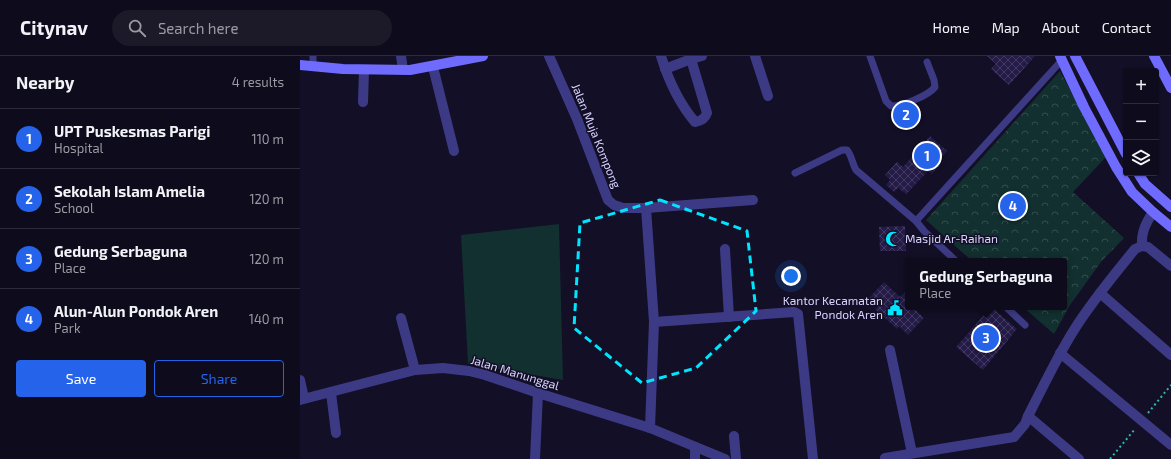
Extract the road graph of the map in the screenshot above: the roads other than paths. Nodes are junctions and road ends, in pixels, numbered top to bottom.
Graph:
1 (401, 56) edge
2 (483, 56) edge
3 (549, 56) edge
4 (661, 56) edge
5 (702, 56) edge
6 (755, 56) edge
7 (870, 56) edge
8 (1075, 56) edge
9 (1154, 56) edge
10 (1061, 58) edge
11 (691, 59) junction
12 (313, 61) edge
13 (927, 62) dead end
14 (300, 65) edge
15 (433, 67) junction
16 (665, 69) junction
17 (364, 70) junction
18 (403, 70) junction
19 (1168, 75) edge
20 (1171, 88) edge
21 (768, 96) dead end
22 (363, 102) dead end
23 (1123, 148) edge
24 (454, 151) dead end
25 (795, 173) dead end
26 (1140, 176) edge
27 (753, 200) dead end
28 (1171, 207) edge
29 (646, 208) junction
30 (1153, 212) junction
31 (916, 221) junction
32 (1171, 227) edge
33 (1142, 246) junction
34 (725, 249) dead end
35 (953, 258) edge
36 (1171, 266) edge
37 (1100, 293) junction
38 (1009, 310) edge
39 (729, 317) junction
40 (401, 318) dead end
41 (654, 322) junction
42 (1025, 325) dead end
43 (890, 350) dead end
44 (1060, 353) junction
45 (1171, 355) edge
46 (415, 370) junction
47 (300, 380) edge
48 (331, 393) junction
49 (538, 394) junction
50 (302, 399) edge
51 (1028, 416) junction
52 (650, 428) junction
53 (336, 433) dead end
54 (734, 436) dead end
55 (1171, 445) edge
56 (695, 447) junction
57 (912, 453) junction
58 (885, 458) dead end
59 (534, 459) edge
60 (695, 459) edge
61 (725, 459) edge
62 (736, 459) edge
63 (813, 459) edge
64 (1079, 459) edge

1 - 18 street
2 - 15 main road
3 - 29 street, Jalan Muja Kompong
4 - 16 street
5 - 11 street
6 - 21 street
7 - 13 lane
8 - 10 street
8 - 23 main road
9 - 19 main road
10 - 30 main road
10 - 31 lane
11 - 16 street
11 - 16 street
12 - 14 main road
12 - 17 main road
15 - 18 main road
15 - 24 street
17 - 18 main road
17 - 22 street
19 - 20 main road
25 - 31 lane
26 - 28 main road
27 - 29 street, Jalan Muja Kompong
29 - 41 street
30 - 32 main road
30 - 33 street
31 - 35 lane
33 - 36 street
33 - 37 street
34 - 39 street
37 - 44 street
37 - 45 street
38 - 42 lane
39 - 41 street
39 - 63 street
40 - 46 street
41 - 52 street
43 - 57 street
44 - 51 street
44 - 55 street
46 - 48 street, Jalan Manunggal
46 - 49 street, Jalan Manunggal
47 - 50 street
48 - 50 street, Jalan Manunggal
48 - 53 street
49 - 52 street, Jalan Manunggal
49 - 59 street
51 - 57 street
51 - 64 street
52 - 56 street, Jalan Manunggal
54 - 62 street
56 - 60 street
56 - 61 street, Jalan Manunggal
57 - 58 street

